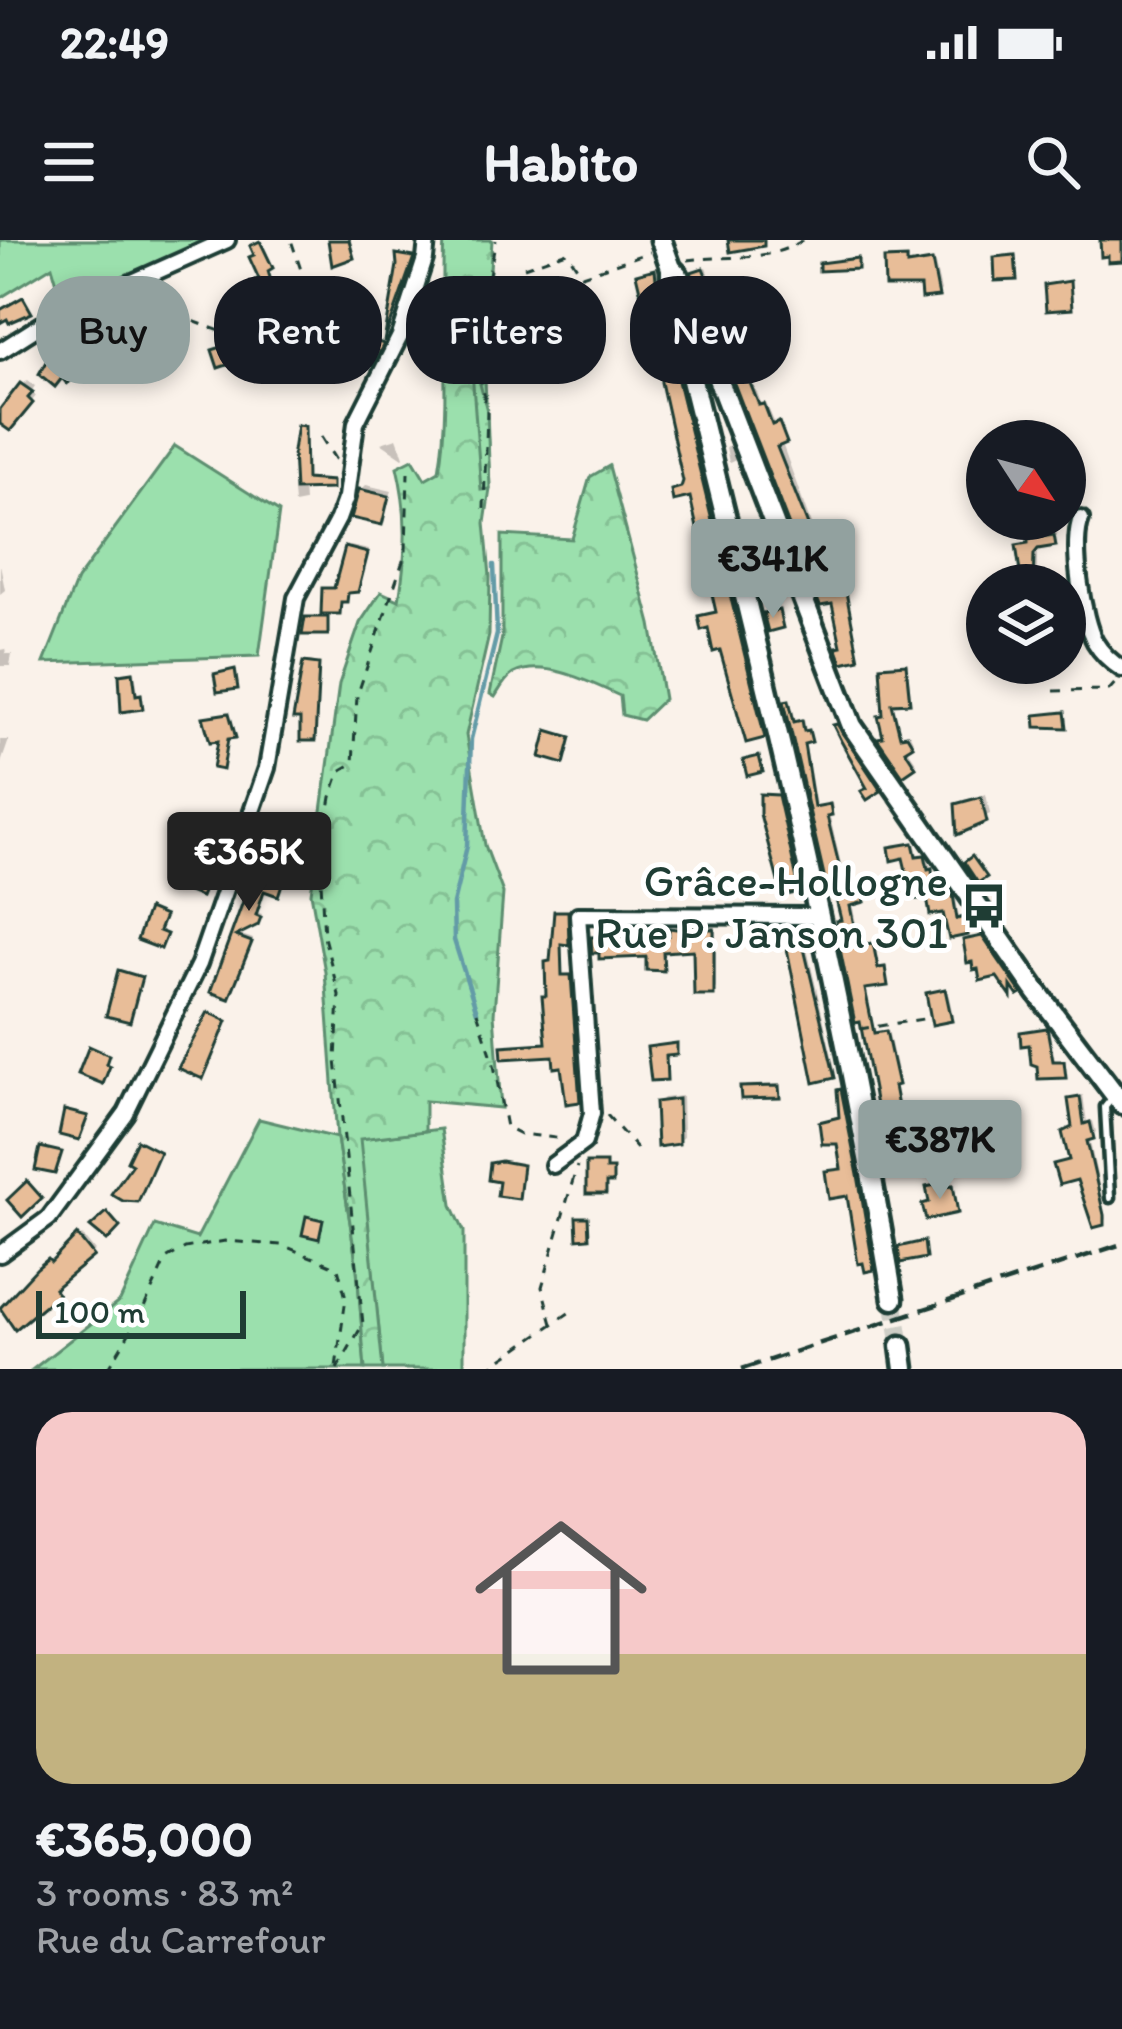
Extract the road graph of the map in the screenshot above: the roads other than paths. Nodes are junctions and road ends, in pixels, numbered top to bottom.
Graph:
1 (227, 240) edge
2 (427, 240) edge
3 (666, 255) edge
4 (0, 351) edge
5 (1076, 540) edge
6 (1122, 672) edge
7 (818, 916) junction
8 (1118, 1099) edge
9 (553, 1165) dead end
10 (1110, 1198) dead end
11 (0, 1254) edge
12 (893, 1299) tunnel mouth
13 (901, 1346) tunnel mouth
14 (904, 1369) edge

1 - 4 street
2 - 11 street
3 - 7 street
3 - 8 street
5 - 6 street
7 - 9 street
7 - 12 street
8 - 10 lane
13 - 14 street

